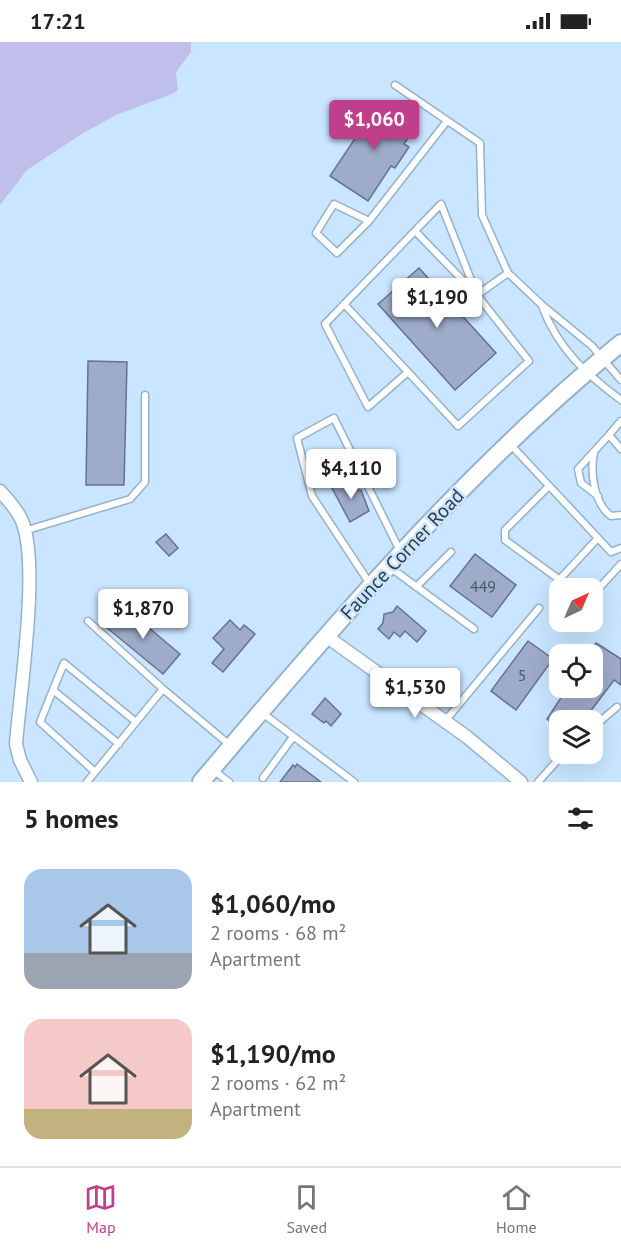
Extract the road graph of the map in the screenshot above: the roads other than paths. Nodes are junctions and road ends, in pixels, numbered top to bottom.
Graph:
1 (395, 85) dead end
2 (447, 121) junction
3 (369, 221) junction
4 (414, 231) junction
5 (508, 273) junction
6 (477, 295) junction
7 (344, 303) junction
8 (542, 305) junction
9 (621, 343) edge
10 (603, 358) junction
11 (408, 372) junction
12 (585, 373) junction
13 (621, 380) edge
14 (145, 395) dead end
15 (621, 400) edge
16 (621, 421) edge
17 (609, 435) junction
18 (509, 444) junction
19 (621, 448) edge
20 (594, 453) junction
21 (549, 486) junction
22 (0, 491) edge
23 (598, 496) junction
24 (621, 515) edge
25 (24, 531) junction
26 (598, 538) junction
27 (621, 548) edge
28 (400, 552) junction
29 (451, 552) dead end
30 (611, 552) junction
31 (621, 564) edge
32 (388, 566) junction
33 (556, 578) edge
34 (561, 578) edge
35 (603, 584) edge
36 (370, 585) junction
37 (416, 587) junction
38 (539, 608) dead end
39 (88, 621) dead end
40 (474, 629) dead end
41 (326, 636) junction
42 (163, 689) junction
43 (53, 690) junction
44 (617, 707) dead end
45 (260, 712) junction
46 (603, 719) edge
47 (445, 721) junction
48 (136, 722) junction
49 (293, 737) junction
50 (118, 744) junction
51 (231, 746) junction
52 (554, 764) edge
53 (95, 772) junction
54 (206, 776) edge
55 (263, 778) dead end
56 (31, 782) edge
57 (87, 782) edge
58 (229, 782) edge
59 (354, 782) edge
60 (521, 782) edge
61 (538, 782) edge

1 - 2 lane
2 - 3 lane
2 - 5 lane
3 - 3 lane
4 - 6 lane
4 - 6 lane
4 - 7 lane
5 - 6 lane
5 - 8 lane
6 - 11 lane
7 - 11 lane
7 - 11 lane
8 - 10 lane
8 - 12 lane
9 - 10 main road, Faunce Corner Road
10 - 12 main road, Faunce Corner Road
10 - 13 lane
12 - 15 lane
12 - 18 main road, Faunce Corner Road
14 - 25 lane
16 - 17 lane
17 - 19 lane
17 - 20 lane
18 - 21 lane
18 - 28 main road, Faunce Corner Road
20 - 23 lane
20 - 23 lane
21 - 26 lane
21 - 33 lane
22 - 25 street
23 - 24 lane
25 - 56 street
26 - 30 lane
26 - 34 lane
27 - 30 lane
28 - 32 main road, Faunce Corner Road
28 - 36 lane
29 - 37 lane
30 - 31 lane
31 - 35 lane
32 - 36 main road, Faunce Corner Road
32 - 37 lane
36 - 41 main road, Faunce Corner Road
37 - 40 lane
38 - 47 lane
39 - 42 lane
41 - 45 main road, Faunce Corner Road
41 - 47 street
42 - 48 lane
42 - 51 lane
43 - 48 lane
43 - 50 lane
43 - 53 lane
44 - 46 lane
45 - 49 lane
45 - 51 main road, Faunce Corner Road
47 - 60 street
48 - 50 lane
49 - 55 lane
49 - 59 lane
50 - 53 lane
51 - 54 main road, Faunce Corner Road
52 - 61 lane
53 - 57 lane
54 - 58 lane

